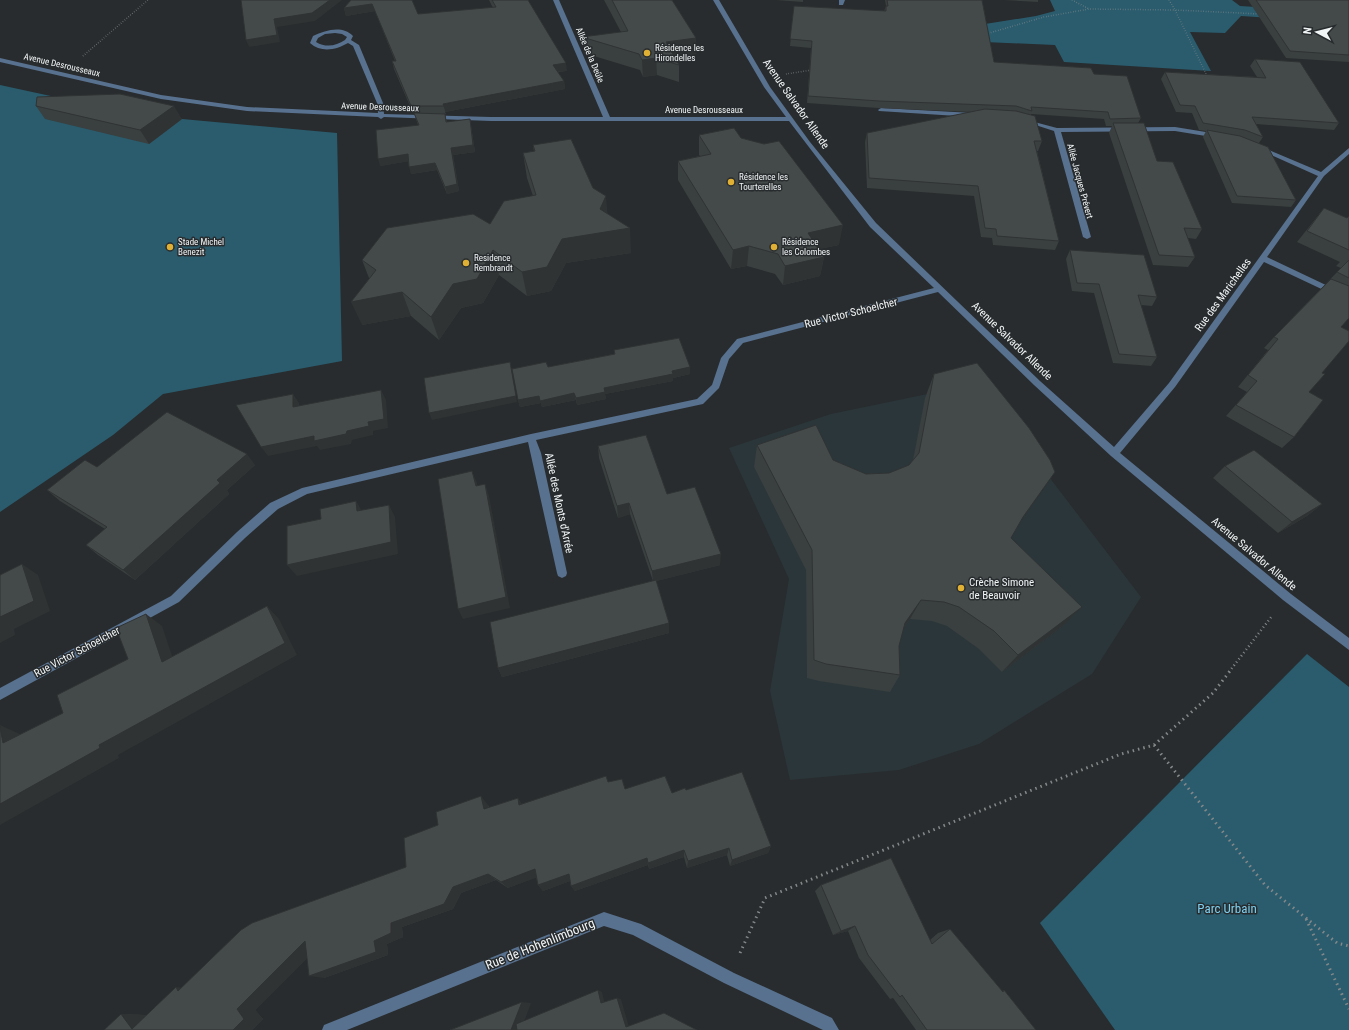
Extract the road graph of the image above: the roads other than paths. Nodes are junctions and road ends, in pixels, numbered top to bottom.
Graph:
1 (556, 0) edge
2 (716, 0) edge
3 (348, 41) junction
4 (0, 60) edge
5 (881, 110) edge
6 (982, 115) edge
7 (381, 117) junction
8 (607, 118) junction
9 (789, 119) junction
10 (1021, 119) edge
11 (1057, 130) junction
12 (1222, 137) edge
13 (1253, 145) edge
14 (1349, 150) edge
15 (1322, 175) junction
16 (1086, 237) dead end
17 (1264, 259) junction
18 (940, 289) junction
19 (1349, 298) edge
20 (530, 438) junction
21 (1114, 453) junction
22 (562, 573) dead end
23 (1349, 645) edge
24 (0, 694) edge
25 (329, 1030) edge
26 (832, 1030) edge

1 - 8 street, Allée de la Deûle
2 - 9 street, Avenue Salvador Allende
3 - 3 street
3 - 7 street
4 - 7 street, Avenue Desrousseaux
5 - 6 street
7 - 8 street, Avenue Desrousseaux
8 - 9 street, Avenue Desrousseaux
9 - 18 street, Avenue Salvador Allende
10 - 11 street, Allée Jacques Prévert
11 - 12 street, Allée Jacques Prévert
11 - 16 street, Allée Jacques Prévert
13 - 15 street
14 - 15 street, Rue des Marichelles
15 - 17 street, Rue des Marichelles
17 - 19 street
17 - 21 street, Rue des Marichelles
18 - 20 street, Rue Victor Schoelcher
18 - 21 street, Avenue Salvador Allende
20 - 22 street, Allée des Monts d'Arrée
20 - 24 street, Rue Victor Schoelcher
21 - 23 street, Avenue Salvador Allende
25 - 26 street, Rue de Hohenlimbourg

